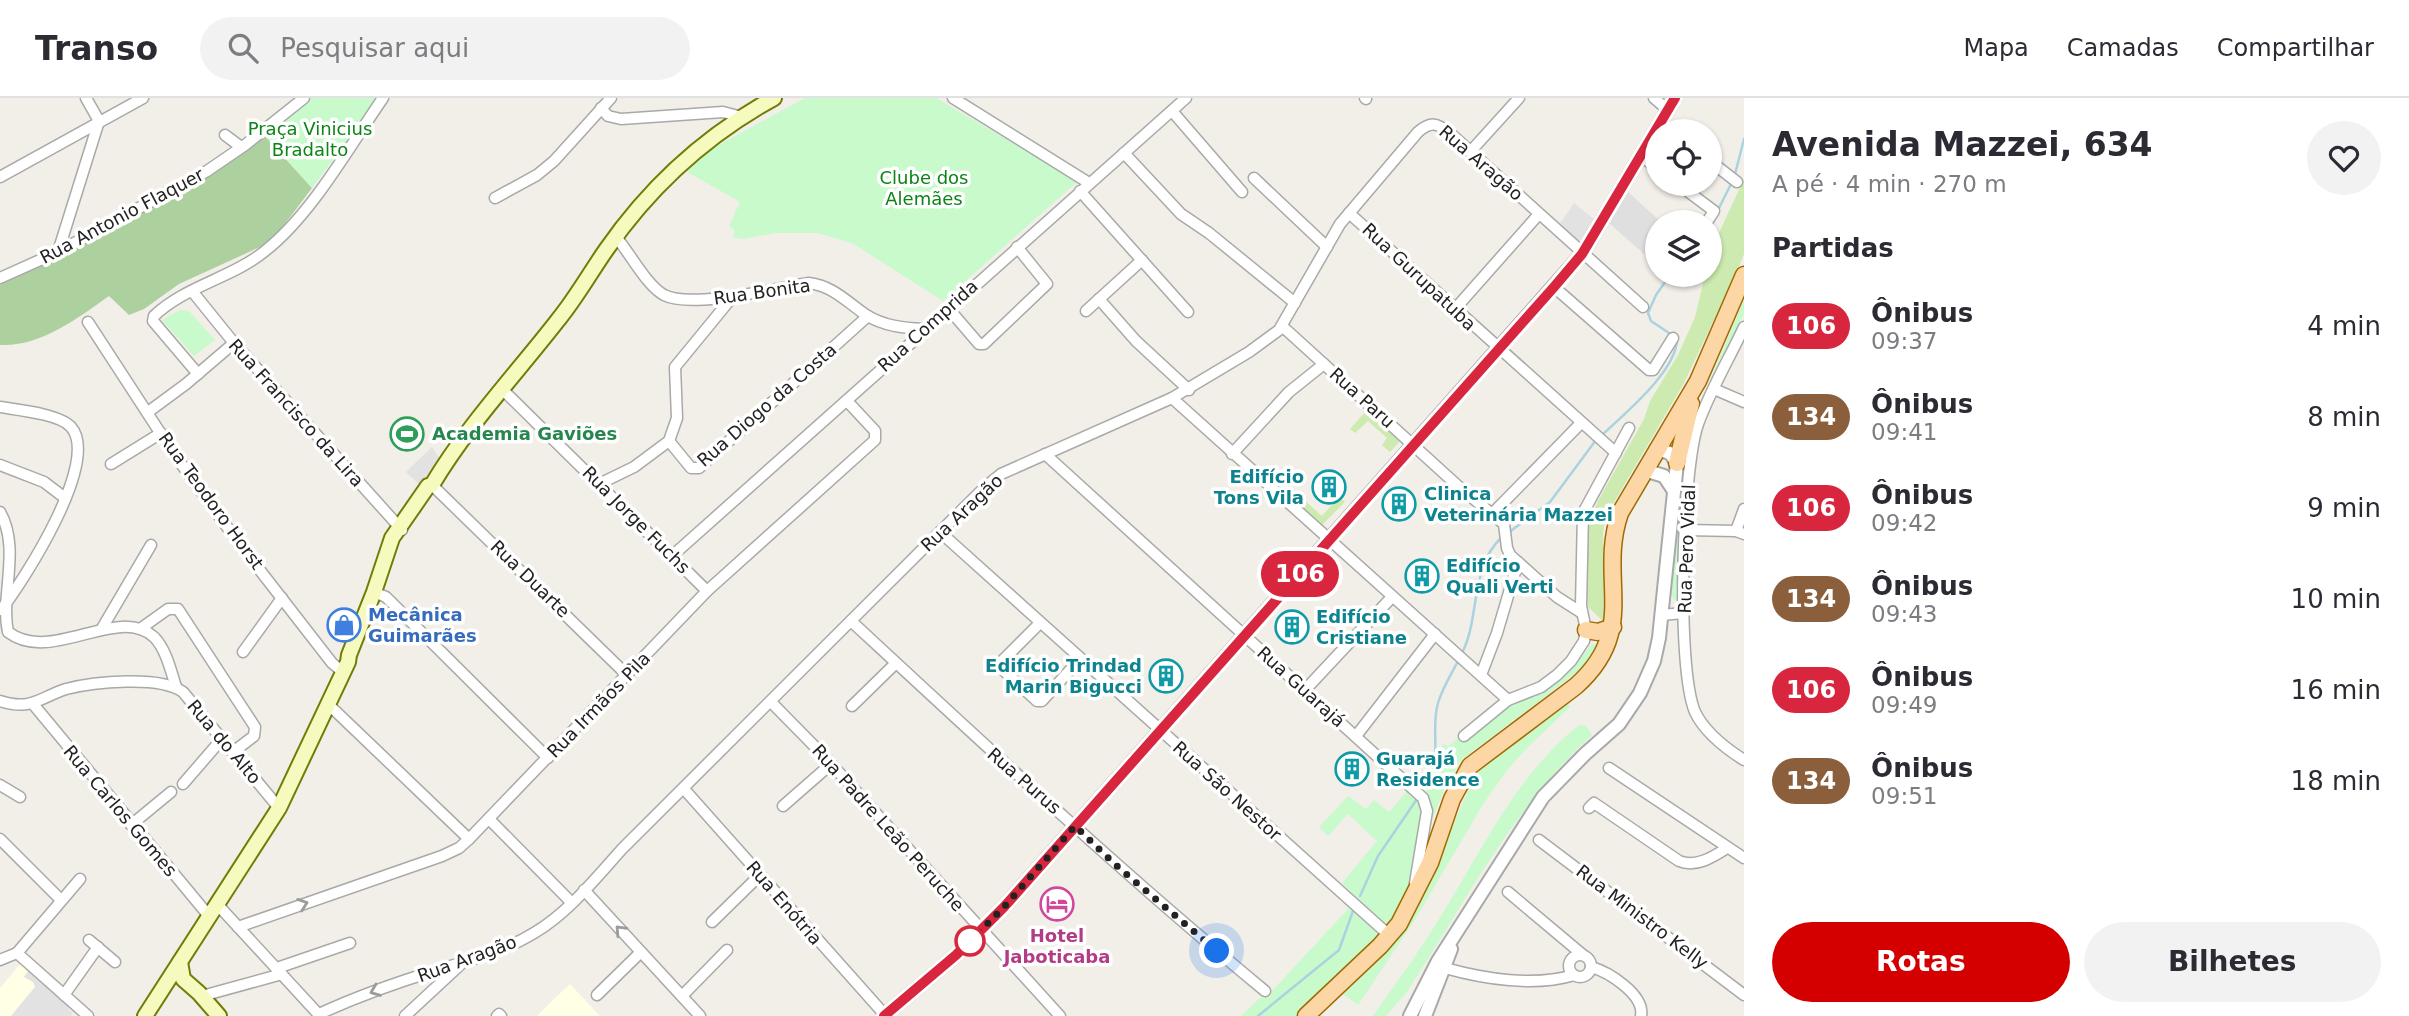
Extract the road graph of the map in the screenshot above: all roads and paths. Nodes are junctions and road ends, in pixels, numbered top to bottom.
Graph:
1 (86, 98) edge
2 (143, 98) edge
3 (304, 98) edge
4 (383, 98) edge
5 (611, 98) edge
6 (774, 98) edge
7 (1186, 98) edge
8 (1519, 98) edge
9 (1654, 98) edge
10 (1675, 98) edge
11 (959, 99) edge
12 (601, 108) junction
13 (1668, 110) junction
14 (1172, 111) junction
15 (741, 117) junction
16 (1662, 119) edge
17 (99, 121) junction
18 (226, 135) dead end
19 (241, 147) junction
20 (1645, 147) edge
21 (1470, 152) junction
22 (1124, 153) junction
23 (1640, 155) junction
24 (1645, 159) edge
25 (1722, 170) edge
26 (0, 177) edge
27 (1254, 178) dead end
28 (1737, 182) dead end
29 (1089, 183) junction
30 (1080, 191) junction
31 (1242, 192) dead end
32 (1694, 196) edge
33 (495, 198) dead end
34 (1713, 210) edge
35 (1349, 213) junction
36 (1539, 214) junction
37 (618, 239) junction
38 (1017, 247) junction
39 (1327, 247) junction
40 (58, 252) junction
41 (1582, 254) junction
42 (1142, 260) junction
43 (1744, 275) edge
44 (0, 278) edge
45 (1554, 287) junction
46 (192, 292) junction
47 (734, 295) junction
48 (1099, 299) junction
49 (1295, 303) junction
50 (1643, 307) dead end
51 (948, 308) junction
52 (1455, 309) junction
53 (1086, 312) dead end
54 (1188, 312) dead end
55 (868, 316) junction
56 (89, 323) dead end
57 (1282, 326) junction
58 (1744, 327) edge
59 (924, 329) junction
60 (1673, 338) dead end
61 (234, 344) junction
62 (1498, 349) junction
63 (1324, 364) junction
64 (198, 374) junction
65 (1698, 381) junction
66 (1714, 389) junction
67 (503, 390) junction
68 (1189, 390) junction
69 (1172, 398) junction
70 (847, 401) junction
71 (1744, 402) edge
72 (0, 407) edge
73 (148, 412) junction
74 (1581, 423) junction
75 (1629, 428) dead end
76 (161, 433) junction
77 (669, 441) junction
78 (1414, 445) junction
79 (1657, 449) junction
80 (1616, 453) junction
81 (1045, 454) junction
82 (1233, 454) junction
83 (1677, 463) junction
84 (111, 464) dead end
85 (0, 465) edge
86 (1644, 470) junction
87 (599, 484) junction
88 (432, 485) junction
89 (1674, 491) junction
90 (65, 498) junction
91 (1744, 509) edge
92 (1492, 514) junction
93 (2, 520) edge
94 (401, 529) junction
95 (1685, 530) junction
96 (940, 532) junction
97 (1740, 533) edge
98 (1329, 541) junction
99 (151, 545) dead end
100 (672, 555) junction
101 (1518, 562) junction
102 (708, 591) junction
103 (378, 594) junction
104 (1392, 597) junction
105 (282, 598) junction
106 (0, 612) edge
107 (1582, 613) junction
108 (1683, 613) junction
109 (1662, 615) junction
110 (851, 621) junction
111 (1040, 623) junction
112 (1613, 627) junction
113 (140, 629) junction
114 (102, 630) junction
115 (1436, 634) junction
116 (1245, 636) junction
117 (1585, 636) junction
118 (1606, 648) junction
119 (243, 652) dead end
120 (1080, 659) junction
121 (896, 663) junction
122 (346, 667) junction
123 (627, 675) junction
124 (1481, 675) junction
125 (176, 687) junction
126 (1305, 690) junction
127 (1508, 700) junction
128 (0, 701) edge
129 (771, 702) junction
130 (328, 704) junction
131 (33, 705) junction
132 (852, 706) dead end
133 (1160, 731) junction
134 (1356, 736) junction
135 (1464, 736) dead end
136 (221, 740) junction
137 (233, 752) junction
138 (548, 758) junction
139 (1744, 760) edge
140 (831, 764) junction
141 (1609, 768) dead end
142 (183, 784) dead end
143 (0, 785) edge
144 (684, 789) junction
145 (171, 792) dead end
146 (20, 797) dead end
147 (783, 806) dead end
148 (279, 808) junction
149 (1589, 808) dead end
150 (489, 819) junction
151 (131, 825) junction
152 (1075, 826) junction
153 (0, 839) edge
154 (469, 839) junction
155 (1539, 840) dead end
156 (1727, 848) junction
157 (1744, 858) edge
158 (760, 875) junction
159 (80, 880) dead end
160 (584, 890) junction
161 (1508, 892) dead end
162 (1413, 899) junction
163 (61, 900) junction
164 (571, 902) junction
165 (213, 910) junction
166 (712, 922) dead end
167 (239, 927) junction
168 (1458, 929) junction
169 (981, 931) junction
170 (1390, 936) junction
171 (89, 940) dead end
172 (350, 943) dead end
173 (98, 947) junction
174 (727, 950) dead end
175 (640, 952) junction
176 (17, 953) junction
177 (1583, 955) junction
178 (0, 960) edge
179 (115, 962) dead end
180 (463, 962) junction
181 (1591, 967) junction
182 (1445, 968) junction
183 (279, 971) junction
184 (1462, 973) junction
185 (1574, 975) junction
186 (175, 979) junction
187 (1438, 985) junction
188 (1265, 991) dead end
189 (64, 995) junction
190 (597, 995) dead end
191 (1744, 995) edge
192 (202, 996) junction
193 (682, 996) junction
194 (890, 1014) edge
195 (320, 1015) edge
196 (88, 1016) edge
197 (145, 1016) edge
198 (219, 1016) edge
199 (405, 1016) edge
200 (700, 1016) edge
201 (1060, 1016) edge
202 (1306, 1016) edge
203 (1410, 1016) edge
204 (1425, 1016) edge
205 (1641, 1016) edge

1 - 17 street
2 - 17 street
3 - 19 street, Rua Antonio Flaquer
4 - 46 street
5 - 12 street
6 - 15 main road
7 - 14 street, Rua Comprida
8 - 21 street
9 - 13 street
10 - 13 street
11 - 29 street
12 - 15 street
12 - 33 street
13 - 16 street
14 - 22 street, Rua Comprida
14 - 31 street
15 - 37 main road
17 - 26 street
17 - 40 street
18 - 19 street
19 - 40 street, Rua Antonio Flaquer
20 - 23 street
21 - 35 street, Rua Aragão
21 - 36 street, Rua Aragão
22 - 29 street, Rua Comprida
22 - 49 street
23 - 24 street
23 - 41 street
25 - 28 street
27 - 39 street
29 - 30 street, Rua Comprida
30 - 38 street, Rua Comprida
30 - 42 street
32 - 34 street
35 - 39 street, Rua Aragão
35 - 52 street, Rua Gurupatuba
36 - 41 street, Rua Aragão
36 - 52 street
37 - 47 street, Rua Bonita
37 - 67 main road
38 - 51 street, Rua Comprida
38 - 51 street
39 - 49 street, Rua Aragão
40 - 44 street, Rua Antonio Flaquer
41 - 45 street
41 - 50 street, Rua Aragão
42 - 48 street
42 - 54 street
43 - 65 main road
45 - 60 street
45 - 62 street
46 - 61 street, Rua Francisco da Lira
46 - 64 street
47 - 55 street, Rua Bonita
47 - 77 street
48 - 53 street
48 - 68 street
49 - 57 street, Rua Aragão
51 - 59 street, Rua Comprida
52 - 62 street, Rua Gurupatuba
55 - 59 street, Rua Bonita
55 - 77 street, Rua Diogo da Costa
56 - 73 street, Rua Teodoro Horst
57 - 63 street, Rua Paru
57 - 68 street, Rua Aragão
58 - 66 street, Rua Pero Vidal
59 - 70 street, Rua Comprida
61 - 64 street
61 - 94 street, Rua Francisco da Lira
62 - 74 street, Rua Gurupatuba
62 - 78 street
63 - 78 street, Rua Paru
63 - 82 street
64 - 73 street
65 - 79 main road
65 - 83 main road
66 - 71 street
66 - 95 street, Rua Pero Vidal
67 - 87 street, Rua Jorge Fuchs
67 - 88 main road
68 - 69 street, Rua Aragão
69 - 81 street, Rua Aragão
69 - 82 street
70 - 100 street, Rua Comprida
70 - 102 street, Rua Irmãos Pìla
72 - 90 street
73 - 76 street, Rua Teodoro Horst
74 - 80 street, Rua Gurupatuba
74 - 92 street
75 - 80 street
76 - 84 street
76 - 105 street, Rua Teodoro Horst
77 - 87 street
78 - 92 street, Rua Paru
78 - 98 street
79 - 83 street
79 - 86 main road
80 - 107 street
81 - 96 street, Rua Aragão
81 - 116 street, Rua Guarajá
82 - 98 street
83 - 89 street
85 - 90 street
86 - 89 street
86 - 112 main road
87 - 100 street, Rua Jorge Fuchs
88 - 94 main road
88 - 123 street, Rua Duarte
89 - 109 street
90 - 106 street
91 - 97 street
92 - 101 street, Rua Paru
93 - 106 street
94 - 103 main road
95 - 97 street
95 - 108 street, Rua Pero Vidal
96 - 110 street, Rua Aragão
96 - 111 street, Rua São Nestor
98 - 104 street
98 - 116 street
99 - 114 street
100 - 102 street, Rua Jorge Fuchs
101 - 107 street, Rua Paru
101 - 124 street
102 - 123 street, Rua Irmãos Pìla
103 - 122 main road
103 - 138 street
104 - 115 street
104 - 126 street
105 - 119 street
105 - 122 street, Rua Teodoro Horst
106 - 114 street
107 - 117 street
108 - 109 street
108 - 139 street, Rua Pero Vidal
109 - 168 street
110 - 121 street, Rua Purus
110 - 129 street, Rua Aragão
111 - 120 street, Rua São Nestor
111 - 120 street
112 - 117 main road
112 - 118 main road
113 - 114 street
113 - 125 street
113 - 137 street
115 - 124 street
115 - 134 street
116 - 126 street, Rua Guarajá
116 - 133 street
117 - 118 main road
117 - 127 street
118 - 162 main road
120 - 133 street, Rua São Nestor
121 - 132 street
121 - 152 street, Rua Purus
122 - 130 main road
123 - 138 street, Rua Irmãos Pìla
124 - 127 street
125 - 131 street, Rua do Alto
125 - 136 street, Rua do Alto
126 - 134 street, Rua Guarajá
127 - 135 street
128 - 131 street
129 - 140 street, Rua Padre Leão Peruche
129 - 144 street, Rua Aragão
130 - 148 main road
130 - 154 street
131 - 151 street, Rua Carlos Gomes
133 - 152 street
133 - 170 street, Rua São Nestor
134 - 162 street, Rua Guarajá
136 - 137 street, Rua do Alto
136 - 142 street
137 - 148 street, Rua do Alto
138 - 150 street, Rua Irmãos Pìla
140 - 147 street
140 - 169 street, Rua Padre Leão Peruche
141 - 156 street
143 - 146 street
144 - 158 street, Rua Enótria
144 - 160 street, Rua Aragão
145 - 151 street
148 - 165 main road
149 - 156 street
150 - 154 street, Rua Irmãos Pìla
150 - 164 street
151 - 165 street, Rua Carlos Gomes
152 - 169 street
152 - 188 street, Rua Purus
153 - 163 street
167 -> 154 street, Rua Irmãos Pìla
155 - 191 street, Rua Ministro Kelly
156 - 157 street
158 - 166 street
158 - 194 street, Rua Enótria
159 - 163 street
160 - 164 street, Rua Aragão
175 -> 160 street
161 - 177 street
162 - 170 main road
163 - 176 street
164 - 180 street, Rua Aragão
165 - 167 street, Rua Carlos Gomes
165 - 186 main road
167 - 183 street, Rua Carlos Gomes
168 - 182 street
168 - 203 street
169 - 194 street
169 - 201 street, Rua Padre Leão Peruche
170 - 202 main road
171 - 173 street
172 - 183 street
173 - 179 street
173 - 189 street
174 - 193 street
175 - 190 street
175 - 193 street
176 - 178 street
176 - 189 street
177 - 181 street
177 - 185 street
180 -> 195 street, Rua Aragão
180 - 199 street
181 - 185 street
181 - 205 street
182 - 184 street
182 - 187 street
183 - 192 street
183 - 195 street, Rua Carlos Gomes
184 - 185 street
184 - 187 street
186 - 192 main road
186 - 197 main road
187 - 204 street
189 - 196 street
192 - 198 main road
193 - 200 street

